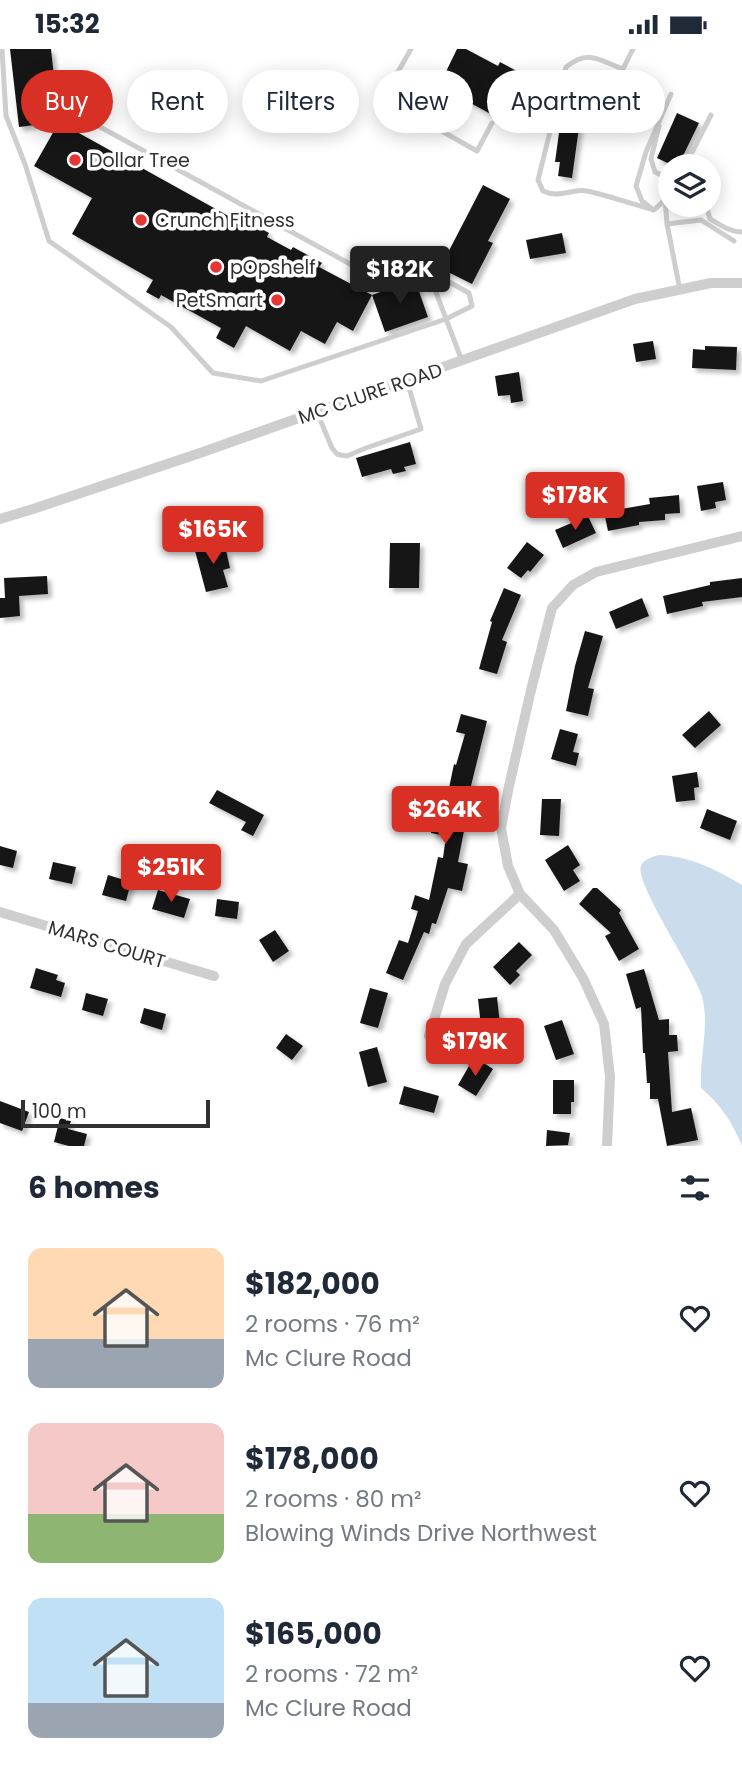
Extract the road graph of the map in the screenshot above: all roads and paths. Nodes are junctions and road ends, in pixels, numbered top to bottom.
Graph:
1 (2, 49) edge
2 (411, 49) edge
3 (633, 49) edge
4 (671, 94) dead end
5 (665, 108) edge
6 (711, 115) dead end
7 (110, 133) edge
8 (487, 133) edge
9 (654, 133) edge
10 (658, 133) edge
11 (691, 154) edge
12 (658, 174) edge
13 (658, 206) edge
14 (653, 210) junction
15 (667, 217) edge
16 (709, 217) edge
17 (667, 225) junction
18 (742, 232) edge
19 (734, 241) dead end
20 (420, 250) dead end
21 (361, 270) dead end
22 (428, 270) junction
23 (742, 282) edge
24 (680, 290) junction
25 (446, 319) junction
26 (461, 361) junction
27 (407, 381) junction
28 (317, 412) junction
29 (0, 519) edge
30 (742, 536) edge
31 (520, 894) junction
32 (0, 912) edge
33 (214, 976) dead end
34 (429, 1036) dead end
35 (607, 1146) edge

1 - 25 lane
2 - 8 lane
3 - 14 lane
4 - 5 lane
6 - 11 lane
7 - 21 lane
9 - 14 lane
10 - 12 lane
13 - 14 lane
15 - 17 lane
16 - 18 lane
17 - 19 lane
17 - 24 lane
20 - 22 lane
22 - 25 lane
22 - 25 lane
23 - 24 street, MC CLURE ROAD
24 - 26 street, MC CLURE ROAD
25 - 26 lane
26 - 27 street, MC CLURE ROAD
27 - 28 street, MC CLURE ROAD
27 - 28 lane
28 - 29 street, MC CLURE ROAD
30 - 31 street
31 - 34 street
31 - 35 street
32 - 33 street, MARS COURT

